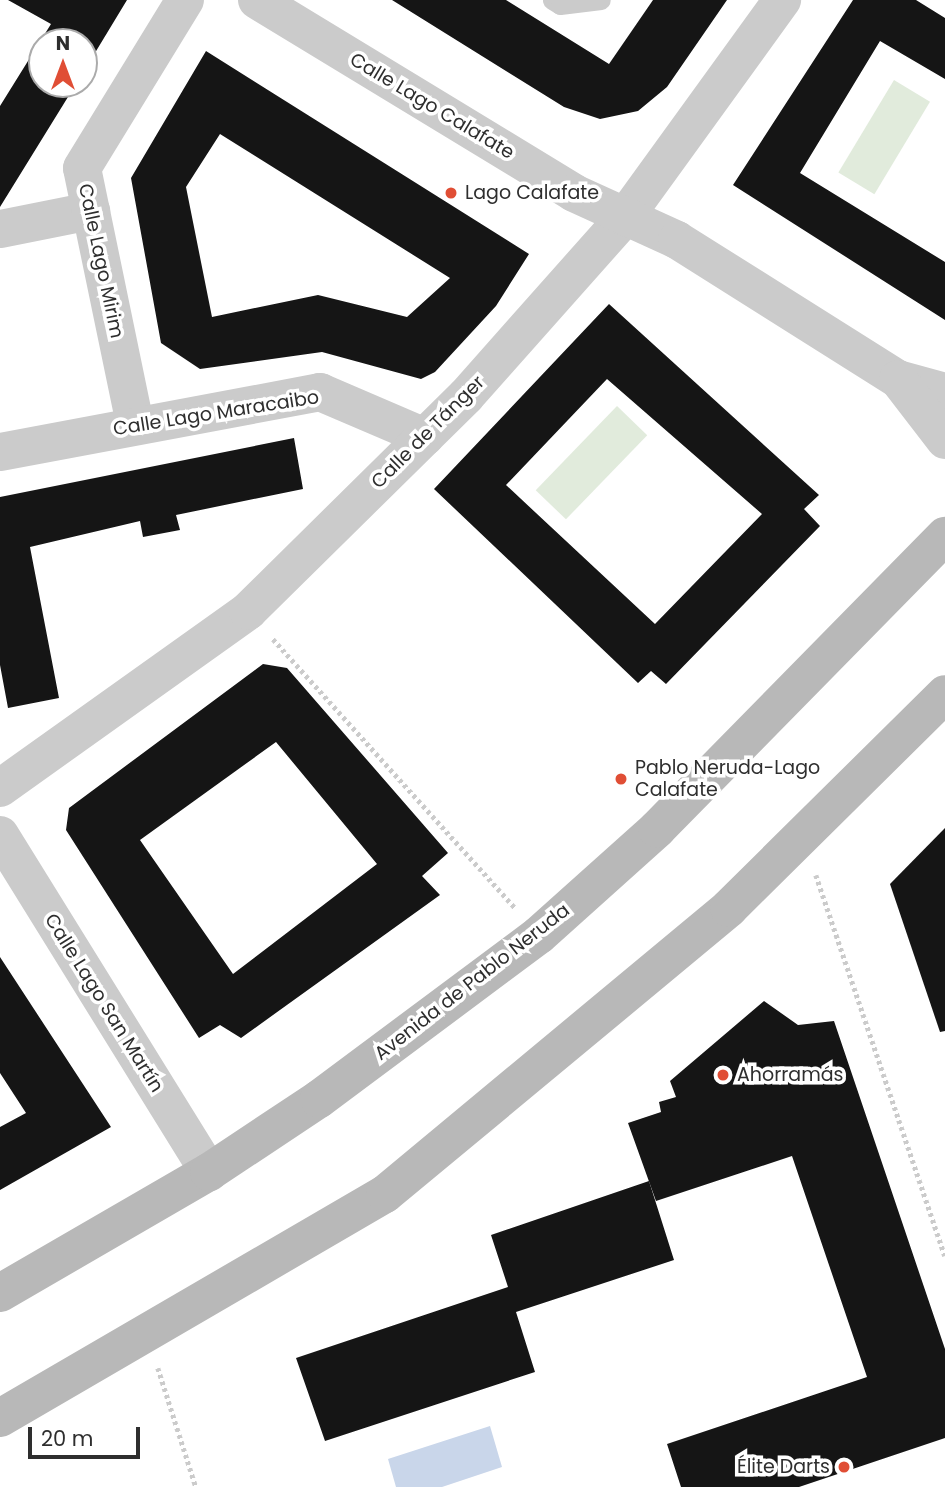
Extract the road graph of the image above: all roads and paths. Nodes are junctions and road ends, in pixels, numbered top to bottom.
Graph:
1 (185, 0) edge
2 (257, 0) edge
3 (552, 0) edge
4 (601, 0) edge
5 (782, 0) edge
6 (91, 211) junction
7 (625, 217) junction
8 (0, 229) edge
9 (898, 379) junction
10 (945, 392) edge
11 (135, 424) junction
12 (425, 437) junction
13 (945, 440) edge
14 (0, 452) edge
15 (945, 536) edge
16 (248, 611) junction
17 (945, 694) edge
18 (0, 788) edge
19 (0, 835) edge
20 (803, 837) junction
21 (539, 935) junction
22 (209, 1172) junction
23 (945, 1256) edge
24 (0, 1293) edge
25 (148, 1335) junction
26 (0, 1418) edge
27 (196, 1487) edge

1 - 6 street, Calle Lago Mirim
2 - 7 street, Calle Lago Calafate
3 - 4 lane
5 - 7 street, Calle de Tánger
6 - 8 street
6 - 11 street, Calle Lago Mirim
7 - 9 street, Calle Lago Calafate
7 - 12 street, Calle de Tánger
9 - 10 street, Calle Lago Calafate
9 - 13 street, Calle Lago Calafate
11 - 12 street, Calle Lago Maracaibo
11 - 14 street, Calle Lago Maracaibo
12 - 16 street, Calle de Tánger
15 - 21 main road, Avenida de Pablo Neruda
16 - 18 street, Calle de Tánger
16 - 21 path
17 - 20 main road
19 - 22 street, Calle Lago San Martín
20 - 23 path
20 - 25 main road
21 - 22 main road, Avenida de Pablo Neruda
22 - 24 main road, Avenida de Pablo Neruda
25 - 26 main road
25 - 27 path

